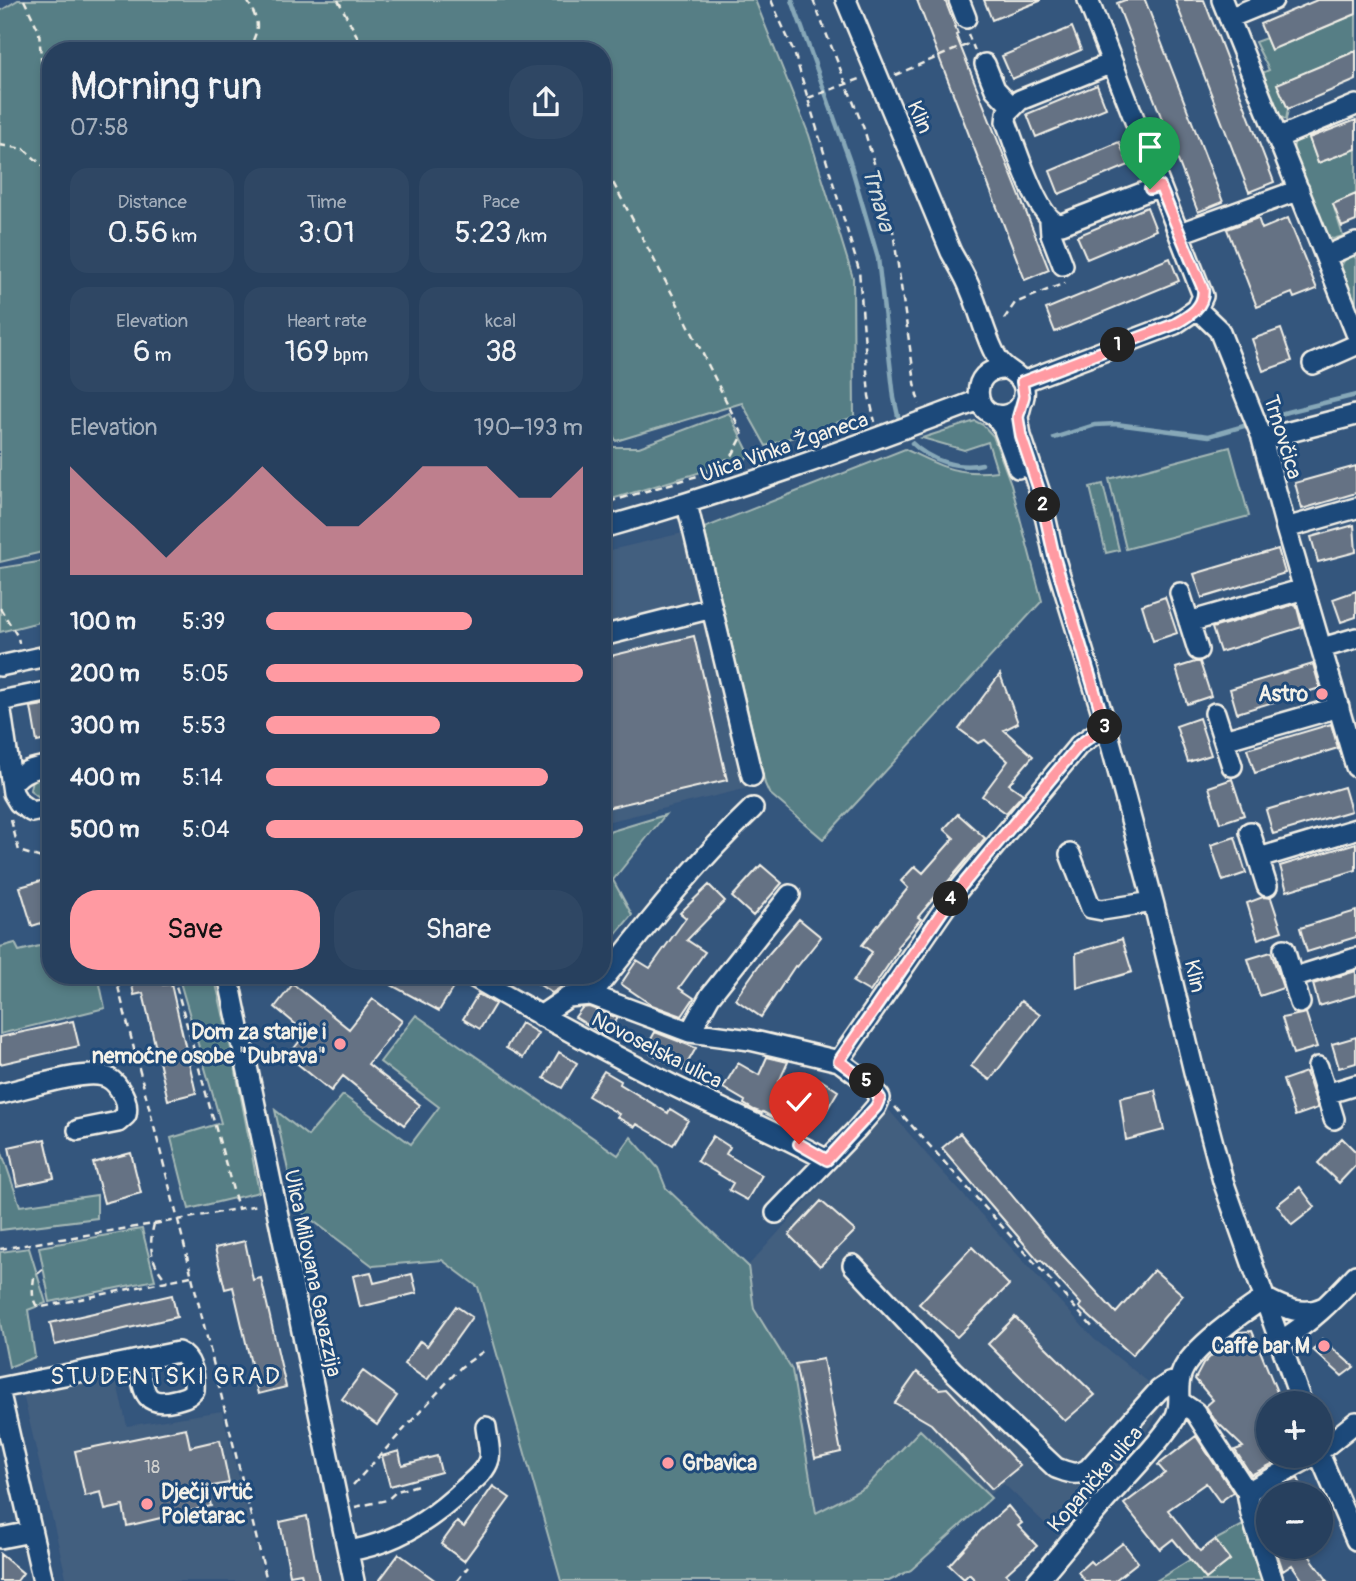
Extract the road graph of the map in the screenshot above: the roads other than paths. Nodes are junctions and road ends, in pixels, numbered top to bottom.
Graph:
1 (846, 0) edge
2 (1088, 0) edge
3 (1273, 0) edge
4 (1225, 9) edge
5 (985, 64) road end
6 (1112, 64) junction
7 (1012, 106) junction
8 (1356, 106) edge
9 (1277, 138) junction
10 (1160, 186) junction
11 (1299, 190) junction
12 (1050, 221) junction
13 (1180, 233) junction
14 (1356, 243) edge
15 (951, 253) junction
16 (1325, 256) junction
17 (1063, 265) road end
18 (1197, 309) junction
19 (1356, 333) edge
20 (1356, 345) edge
21 (1313, 364) dead end
22 (1005, 369) junction
23 (982, 379) junction
24 (1022, 382) junction
25 (979, 400) junction
26 (1022, 402) junction
27 (994, 415) junction
28 (1356, 415) edge
29 (1262, 437) junction
30 (687, 504) junction
31 (1356, 508) edge
32 (611, 525) edge
33 (1286, 528) junction
34 (1054, 556) junction
35 (1304, 589) junction
36 (1180, 593) dead end
37 (712, 608) junction
38 (1189, 622) junction
39 (611, 634) edge
40 (1356, 638) edge
41 (1322, 648) junction
42 (1198, 650) dead end
43 (42, 657) edge
44 (0, 666) edge
45 (42, 693) edge
46 (0, 703) edge
47 (1339, 707) junction
48 (1215, 713) dead end
49 (1105, 726) junction
50 (1224, 740) junction
51 (1232, 766) dead end
52 (42, 767) edge
53 (1356, 767) edge
54 (752, 776) dead end
55 (12, 784) junction
56 (753, 808) dead end
57 (42, 810) edge
58 (1356, 830) edge
59 (1250, 832) dead end
60 (1070, 854) dead end
61 (1259, 858) junction
62 (1267, 886) dead end
63 (790, 895) dead end
64 (1153, 902) junction
65 (1284, 949) dead end
66 (1356, 958) edge
67 (611, 971) edge
68 (1292, 978) junction
69 (230, 984) edge
70 (485, 984) edge
71 (601, 984) edge
72 (592, 995) junction
73 (1300, 1003) dead end
74 (540, 1016) junction
75 (690, 1032) junction
76 (839, 1061) junction
77 (1318, 1067) dead end
78 (1356, 1085) edge
79 (0, 1094) edge
80 (1326, 1094) junction
81 (1334, 1119) dead end
82 (78, 1130) dead end
83 (827, 1160) junction
84 (776, 1213) dead end
85 (853, 1265) dead end
86 (1356, 1275) edge
87 (1265, 1298) junction
88 (1328, 1305) junction
89 (1280, 1341) junction
90 (139, 1361) dead end
91 (1179, 1380) junction
92 (0, 1388) edge
93 (1297, 1391) edge
94 (0, 1394) edge
95 (1181, 1402) junction
96 (1356, 1422) edge
97 (486, 1427) dead end
98 (1333, 1440) edge
99 (1291, 1468) edge
100 (1326, 1468) edge
101 (1247, 1492) junction
102 (1354, 1529) edge
103 (32, 1532) junction
104 (0, 1538) edge
105 (348, 1551) junction
106 (43, 1581) edge
107 (354, 1581) edge
108 (1037, 1581) edge
109 (1273, 1581) edge

1 - 15 street, Klin
2 - 6 street
3 - 4 street
4 - 9 street
5 - 7 street
6 - 7 street
6 - 10 street
7 - 12 street
8 - 9 street
9 - 11 street
10 - 12 street
10 - 13 street
11 - 13 street
11 - 16 street
12 - 17 street
13 - 18 street
14 - 16 street
15 - 22 street, Klin
15 - 23 street, Klin
16 - 19 street
18 - 24 street
18 - 29 street, Trnovčica
20 - 21 street
22 - 23 street
22 - 24 street
23 - 25 street
24 - 26 street
25 - 27 street
25 - 30 street, Ulica Vinka Žganeca
26 - 27 street
26 - 34 street, Klin
27 - 34 street, Klin
28 - 29 street
29 - 33 street, Trnovčica
30 - 32 street, Ulica Vinka Žganeca
30 - 37 street
31 - 33 street
33 - 35 street, Trnovčica
34 - 49 street, Klin
35 - 38 street
35 - 41 street, Trnovčica
36 - 38 street
37 - 39 street
37 - 54 street
38 - 42 street
40 - 41 street
41 - 47 street, Trnovčica
43 - 44 street
45 - 46 street
46 - 55 street
47 - 50 street
47 - 53 street, Trnovčica
48 - 50 street
49 - 64 street, Klin
49 - 76 street
50 - 51 street
52 - 55 street
55 - 57 street
56 - 67 street
58 - 61 street
59 - 61 street
60 - 64 street
61 - 62 street
63 - 75 street
64 - 87 street, Klin
65 - 68 street
66 - 68 street
68 - 73 street
69 - 105 street, Ulica Milovana Gavazzija
70 - 74 street, Novoselska ulica
71 - 72 street
72 - 74 street
72 - 75 street
74 - 83 street, Novoselska ulica
75 - 76 street
76 - 83 street
77 - 80 street
78 - 80 street
79 - 82 street
80 - 81 street
83 - 84 street
85 - 91 street
86 - 88 street
87 - 88 street
87 - 89 street, Klin
87 - 91 street
88 - 89 street
89 - 93 street, Klin
90 - 92 street
91 - 95 street
94 - 103 street
95 - 101 street
95 - 108 street, Kopanička ulica
96 - 98 street
97 - 105 street
99 - 101 street
100 - 102 street
101 - 109 street
103 - 104 street
103 - 106 street
105 - 107 street, Ulica Milovana Gavazzija

